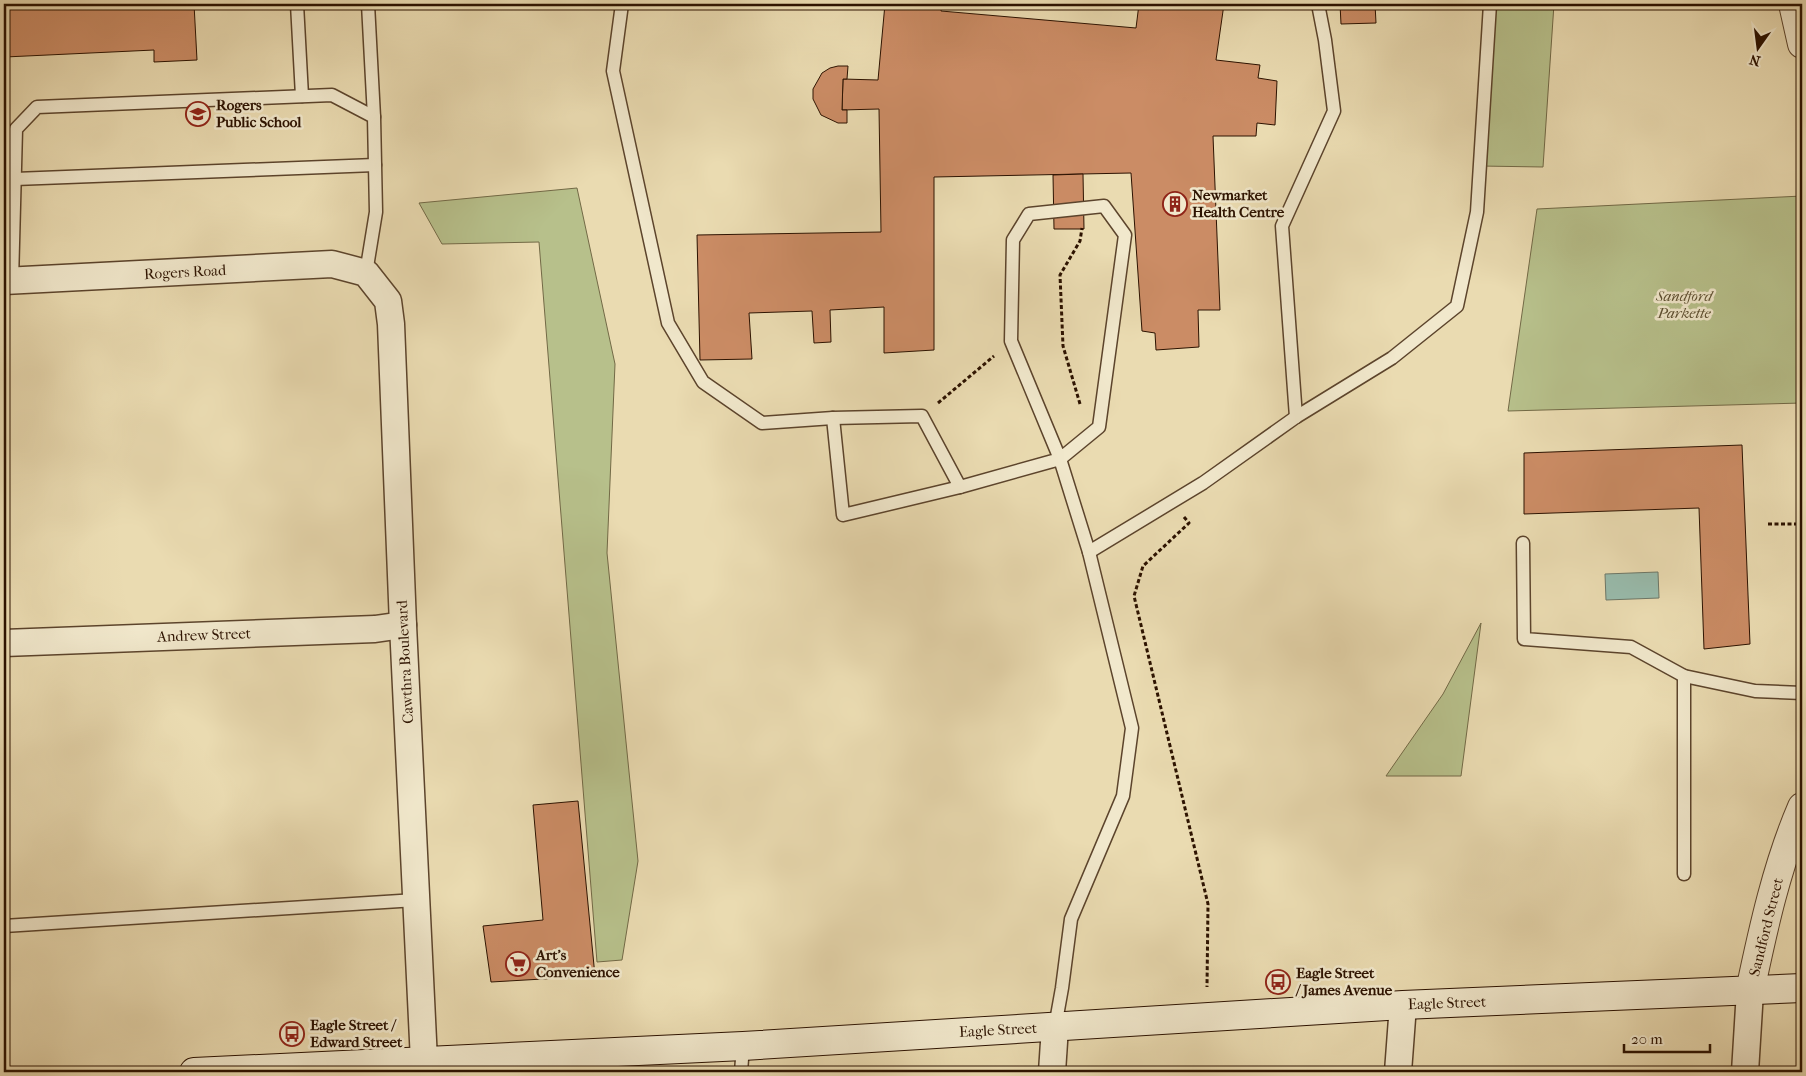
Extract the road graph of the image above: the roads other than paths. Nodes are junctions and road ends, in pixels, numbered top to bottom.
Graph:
1 (297, 4) edge
2 (368, 4) edge
3 (622, 4) edge
4 (1318, 4) edge
5 (1490, 4) edge
6 (1793, 4) edge
7 (1802, 44) edge
8 (302, 96) junction
9 (374, 117) junction
10 (375, 165) junction
11 (15, 179) junction
12 (366, 273) junction
13 (8, 281) edge
14 (1296, 417) junction
15 (833, 418) junction
16 (1060, 458) junction
17 (960, 487) junction
18 (1523, 544) dead end
19 (1089, 552) junction
20 (403, 625) junction
21 (4, 643) edge
22 (1684, 676) junction
23 (1802, 693) edge
24 (1802, 807) edge
25 (1684, 874) dead end
26 (416, 900) junction
27 (4, 926) edge
28 (1802, 988) edge
29 (1750, 992) junction
30 (1403, 1005) junction
31 (1055, 1027) junction
32 (742, 1059) edge
33 (424, 1061) junction
34 (246, 1071) edge
35 (194, 1072) edge
36 (1052, 1072) edge
37 (1398, 1072) edge
38 (1745, 1072) edge

1 - 8 lane
2 - 9 lane
3 - 15 lane
4 - 14 lane
5 - 14 lane
6 - 7 main road
8 - 9 lane
8 - 11 lane
9 - 10 lane
10 - 11 lane
10 - 12 lane
11 - 13 lane
12 - 13 street, Rogers Road
12 - 20 street, Cawthra Boulevard
14 - 19 lane
15 - 17 lane
15 - 17 lane
16 - 16 lane
16 - 17 lane
16 - 19 lane
18 - 22 lane
19 - 31 lane
20 - 21 street, Andrew Street
20 - 26 street, Cawthra Boulevard
22 - 23 lane
22 - 25 lane
24 - 29 main road, Sandford Street
26 - 27 lane
26 - 33 street, Cawthra Boulevard
28 - 29 main road, Eagle Street
29 - 30 main road, Eagle Street
29 - 38 street
30 - 31 main road, Eagle Street
30 - 37 street
31 - 32 main road, Eagle Street
31 - 36 street
32 - 33 main road, Eagle Street
33 - 34 main road, Eagle Street
34 - 35 main road, Eagle Street

